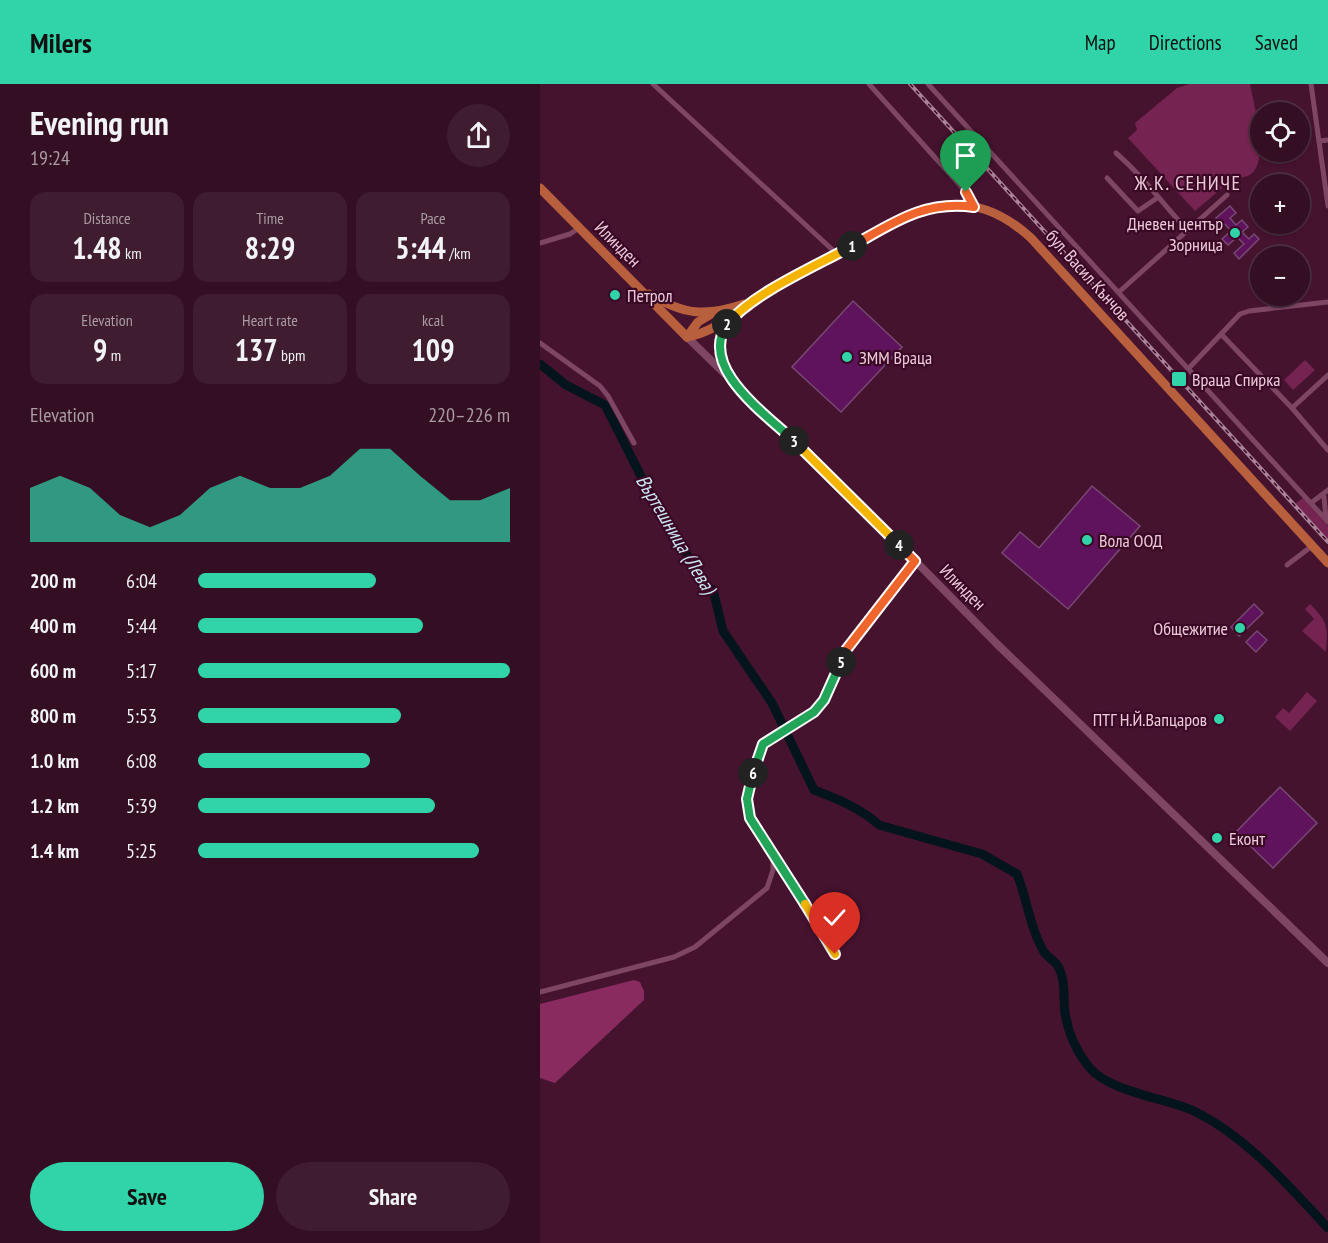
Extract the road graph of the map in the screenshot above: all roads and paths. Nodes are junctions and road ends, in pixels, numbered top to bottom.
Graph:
1 (653, 84) edge
2 (869, 84) edge
3 (928, 84) edge
4 (1311, 84) edge
5 (1328, 140) edge
6 (1319, 141) junction
7 (1116, 153) dead end
8 (1107, 178) dead end
9 (540, 190) edge
10 (1227, 195) dead end
11 (1157, 198) junction
12 (1328, 206) edge
13 (974, 207) junction
14 (579, 228) junction
15 (1187, 230) junction
16 (540, 243) edge
17 (837, 254) junction
18 (637, 286) junction
19 (1119, 292) junction
20 (755, 300) junction
21 (1328, 302) edge
22 (739, 311) junction
23 (714, 312) junction
24 (1221, 334) junction
25 (687, 337) junction
26 (540, 343) edge
27 (1189, 369) junction
28 (1328, 375) edge
29 (732, 382) junction
30 (1292, 408) junction
31 (634, 443) dead end
32 (1328, 450) edge
33 (1328, 490) edge
34 (1302, 494) junction
35 (1323, 496) junction
36 (1313, 505) junction
37 (1327, 521) edge
38 (1312, 546) junction
39 (915, 561) junction
40 (1328, 563) edge
41 (1287, 565) dead end
42 (773, 856) junction
43 (835, 954) dead end
44 (1328, 963) edge
45 (540, 992) edge

1 - 17 street
2 - 13 street
3 - 19 street
4 - 6 street
5 - 6 street
6 - 12 street
7 - 11 street
8 - 11 street
9 - 14 main road, Илинден
10 - 15 street
11 - 15 street
13 - 17 main road, бул. Васил Кънчов
13 - 38 main road, бул. Васил Кънчов
14 - 16 street
14 - 18 main road, Илинден
15 - 19 street
17 - 20 main road, бул. Васил Кънчов
18 - 23 main road, бул. Васил Кънчов
18 - 25 main road, Илинден
19 - 27 street
20 - 22 main road, бул. Васил Кънчов
20 - 23 main road, бул. Васил Кънчов
21 - 24 street
22 - 25 main road, бул. Васил Кънчов
22 - 29 main road
23 - 25 main road
24 - 27 street
24 - 30 street
25 - 29 street, Илинден
26 - 31 street
27 - 34 street
28 - 30 street
29 - 39 street, Илинден
30 - 32 street
33 - 35 street
34 - 35 street
34 - 36 street
35 - 36 street
35 - 37 street
36 - 37 street
38 - 40 main road, бул. Васил Кънчов
38 - 41 street
39 - 42 street
39 - 44 street, Илинден
42 - 43 street
42 - 45 street

